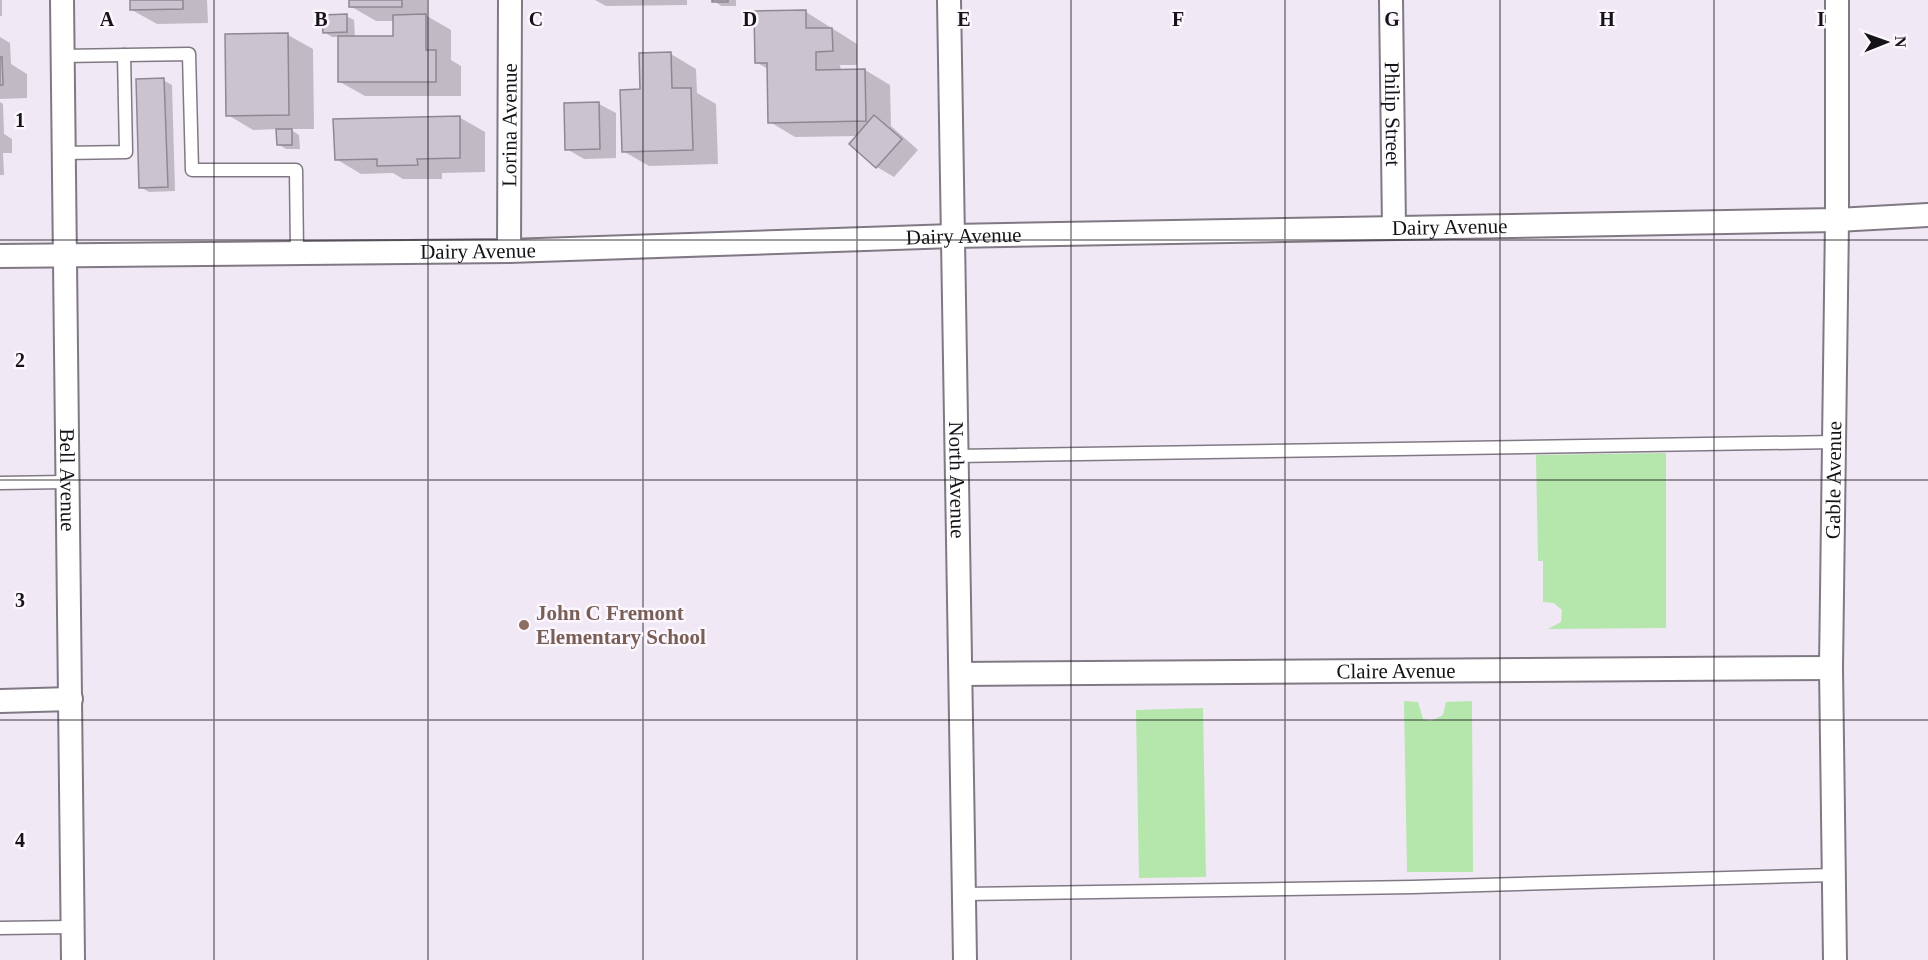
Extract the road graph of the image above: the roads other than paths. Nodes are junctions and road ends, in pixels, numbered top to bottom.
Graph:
1 (62, 0) edge
2 (510, 0) edge
3 (949, 0) edge
4 (1391, 0) edge
5 (1837, 0) edge
6 (124, 55) junction
7 (63, 56) junction
8 (64, 153) junction
9 (1928, 215) edge
10 (1837, 220) junction
11 (1394, 227) junction
12 (953, 236) junction
13 (509, 251) junction
14 (297, 253) junction
15 (64, 255) junction
16 (0, 256) edge
17 (1834, 442) junction
18 (957, 456) junction
19 (66, 482) junction
20 (0, 483) edge
21 (1831, 668) junction
22 (961, 674) junction
23 (71, 699) junction
24 (0, 701) edge
25 (1834, 875) junction
26 (964, 894) junction
27 (72, 927) junction
28 (0, 928) edge
29 (73, 960) edge
30 (965, 960) edge
31 (1835, 960) edge

1 - 7 street, Bell Avenue
2 - 13 street, Lorina Avenue
3 - 12 street, North Avenue
4 - 11 street, Philip Street
5 - 10 street, Gable Avenue
6 - 7 lane
6 - 8 lane
6 - 14 lane
7 - 8 street, Bell Avenue
8 - 15 street, Bell Avenue
9 - 10 street, Dairy Avenue
10 - 11 street, Dairy Avenue
10 - 17 street, Gable Avenue
11 - 12 street, Dairy Avenue
12 - 13 street, Dairy Avenue
12 - 18 street, North Avenue
13 - 14 street, Dairy Avenue
14 - 15 street, Dairy Avenue
15 - 16 street, Dairy Avenue
15 - 19 street, Bell Avenue
17 - 18 lane
17 - 21 street, Gable Avenue
18 - 22 street, North Avenue
19 - 20 lane
19 - 23 street, Bell Avenue
21 - 22 street, Claire Avenue
21 - 25 street, Gable Avenue
22 - 26 street, North Avenue
23 - 24 street
23 - 27 street, Bell Avenue
25 - 26 lane
25 - 31 street, Gable Avenue
26 - 30 street, North Avenue
27 - 28 lane
27 - 29 street, Bell Avenue

